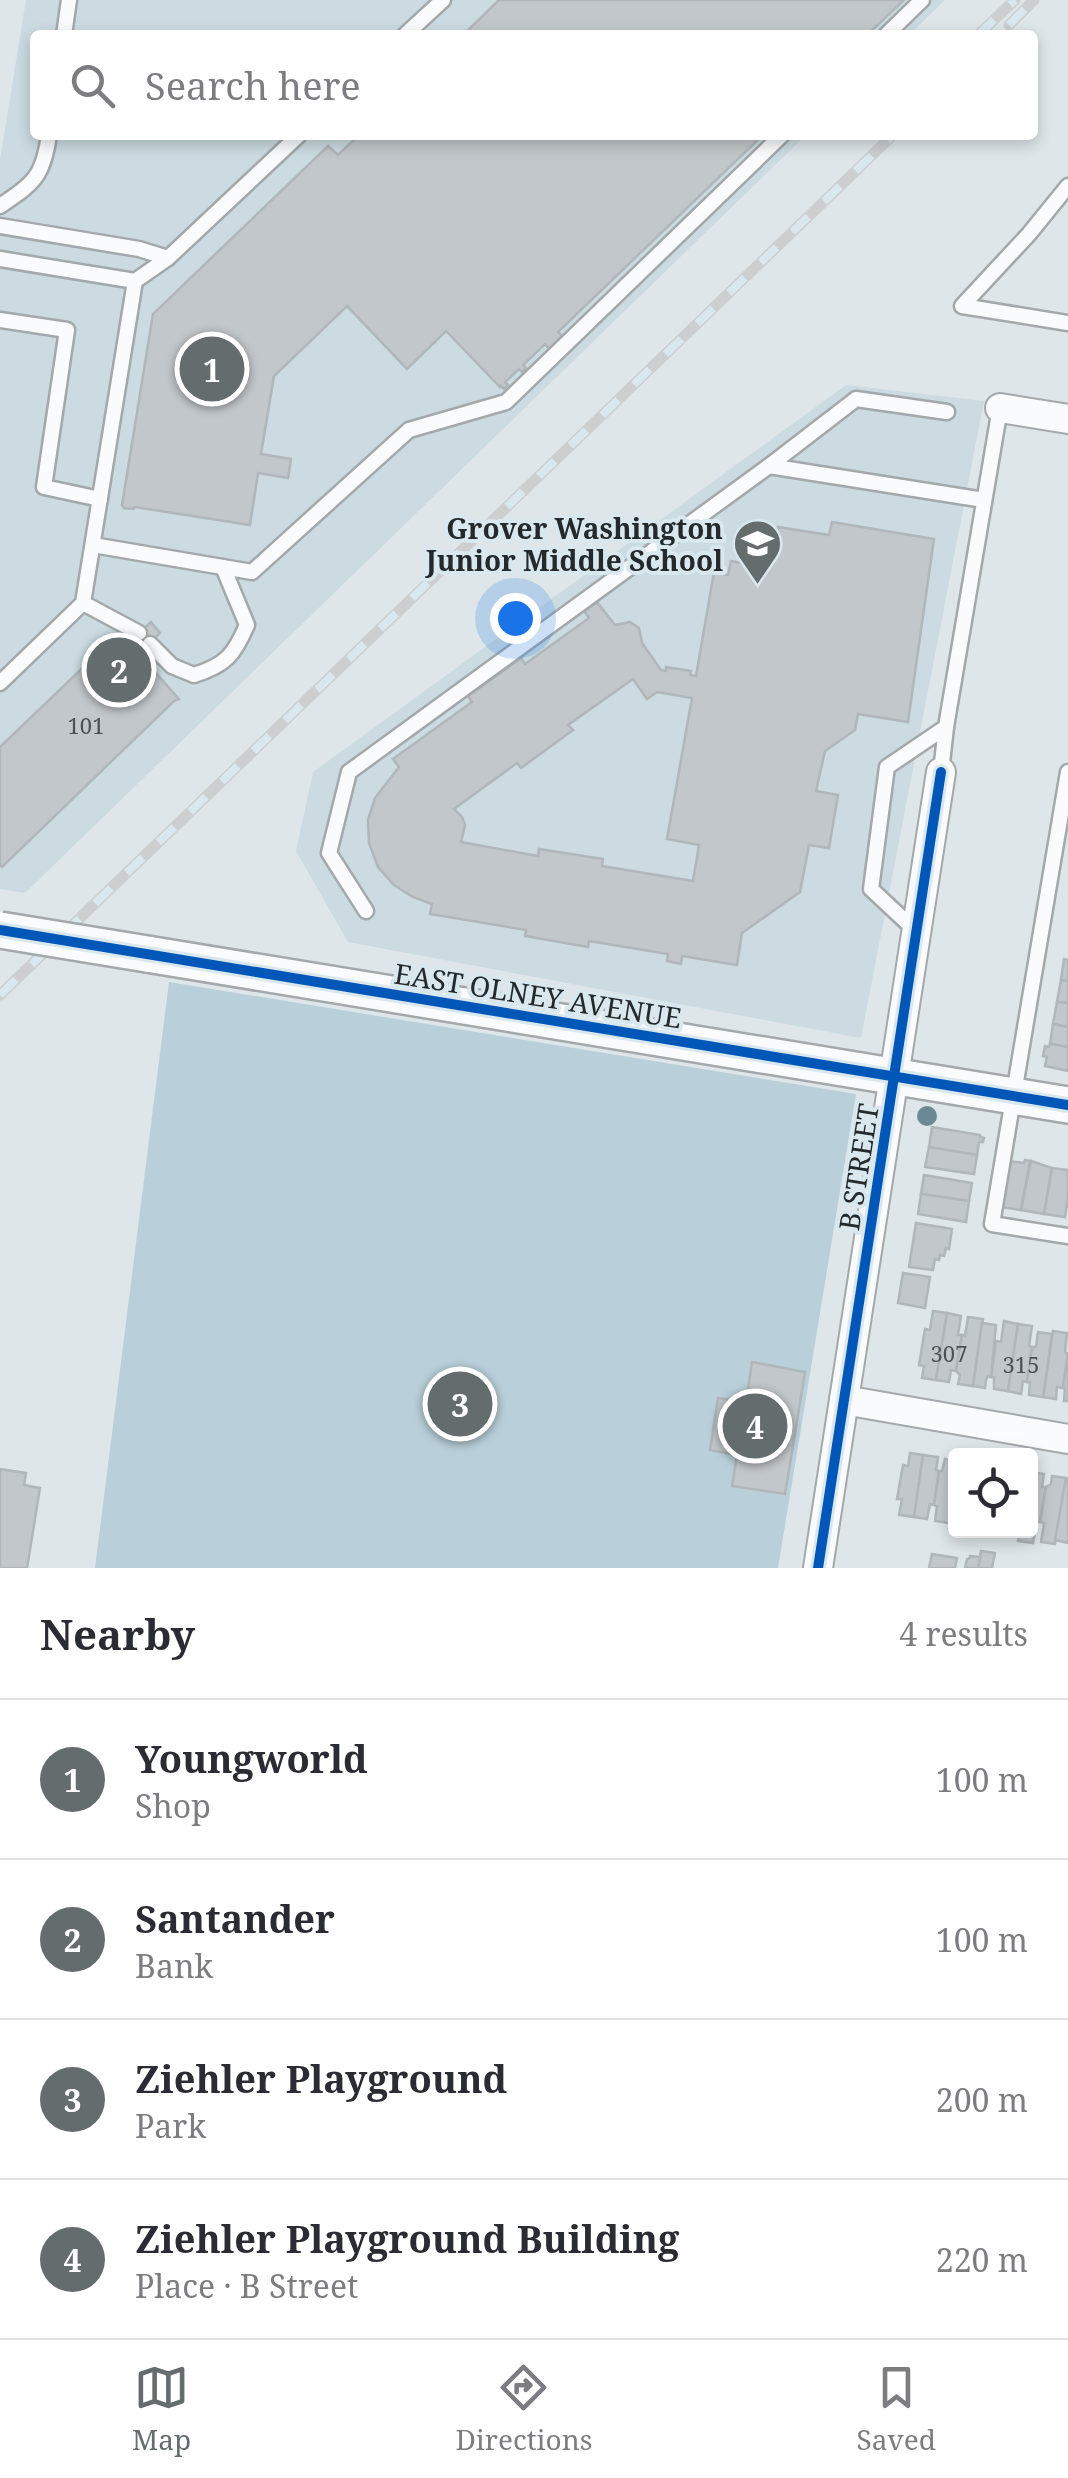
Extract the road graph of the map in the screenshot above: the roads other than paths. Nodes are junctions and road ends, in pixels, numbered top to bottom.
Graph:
1 (69, 0) edge
2 (443, 0) edge
3 (922, 0) edge
4 (65, 30) edge
5 (411, 30) edge
6 (891, 30) edge
7 (48, 140) edge
8 (294, 140) edge
9 (777, 140) edge
10 (1068, 186) edge
11 (0, 206) edge
12 (0, 226) edge
13 (168, 258) junction
14 (0, 259) edge
15 (135, 281) junction
16 (0, 320) edge
17 (1068, 324) edge
18 (1000, 408) joint
19 (947, 412) dead end
20 (1068, 419) edge
21 (769, 466) junction
22 (100, 499) junction
23 (984, 500) junction
24 (92, 545) junction
25 (223, 567) junction
26 (83, 603) junction
27 (0, 683) edge
28 (946, 726) junction
29 (941, 772) joint
30 (1068, 772) edge
31 (366, 911) dead end
32 (0, 930) edge
33 (917, 932) junction
34 (895, 1077) junction
35 (1012, 1096) junction
36 (1068, 1105) edge
37 (1068, 1236) edge
38 (844, 1400) junction
39 (1068, 1439) edge
40 (818, 1568) edge

1 - 4 lane
2 - 5 lane
3 - 6 lane
7 - 11 lane
8 - 13 lane
9 - 25 lane
10 - 17 lane
12 - 13 lane
13 - 15 lane
14 - 15 lane
15 - 22 lane
16 - 22 lane
18 - 20 street
18 - 23 lane
19 - 21 lane
21 - 23 lane
21 - 31 lane
22 - 24 lane
23 - 28 lane
24 - 25 lane
24 - 26 lane
25 - 26 lane
26 - 27 lane
28 - 29 lane
28 - 33 lane
29 - 33 street, B STREET
30 - 35 lane
32 - 34 street, EAST OLNEY AVENUE, bridge
33 - 34 street, B STREET
34 - 35 street, EAST OLNEY AVENUE
34 - 38 street, B STREET
35 - 36 street, EAST OLNEY AVENUE
35 - 37 lane
38 - 39 street
38 - 40 street, B STREET

